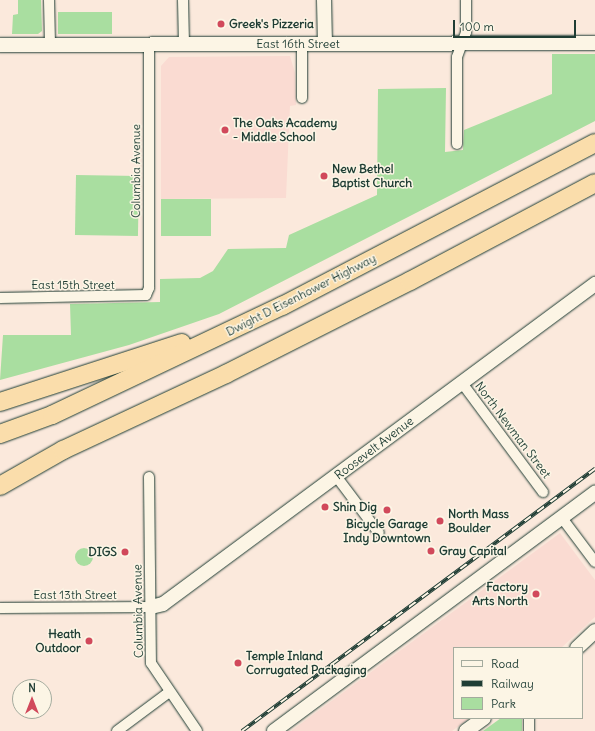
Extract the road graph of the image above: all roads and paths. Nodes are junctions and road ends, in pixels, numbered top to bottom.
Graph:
1 (49, 0) edge
2 (183, 0) edge
3 (324, 0) edge
4 (466, 0) edge
5 (595, 43) edge
6 (302, 44) junction
7 (325, 44) junction
8 (461, 44) junction
9 (0, 45) edge
10 (50, 45) junction
11 (149, 45) junction
12 (184, 45) junction
13 (302, 98) dead end
14 (595, 143) edge
15 (457, 144) dead end
16 (595, 183) edge
17 (595, 284) edge
18 (146, 296) joint
19 (0, 298) edge
20 (282, 306) junction
21 (462, 383) junction
22 (0, 402) edge
23 (0, 434) edge
24 (63, 450) junction
25 (0, 475) edge
26 (336, 476) junction
27 (149, 477) dead end
28 (0, 486) edge
29 (543, 492) dead end
30 (595, 493) edge
31 (562, 518) junction
32 (380, 533) dead end
33 (595, 562) edge
34 (150, 607) junction
35 (0, 608) edge
36 (595, 631) edge
37 (578, 647) edge
38 (168, 692) junction
39 (483, 719) edge
40 (529, 719) edge
41 (117, 731) edge
42 (197, 731) edge
43 (274, 731) edge
44 (466, 731) edge
45 (529, 731) edge

1 - 10 street
2 - 12 street
3 - 7 street
4 - 8 street
5 - 8 street, East 16th Street
6 - 7 street, East 16th Street
6 - 12 street, East 16th Street
6 - 13 street
7 - 8 street, East 16th Street
8 - 15 street
9 - 10 street, East 16th Street
10 - 11 street, East 16th Street
11 - 12 street, East 16th Street
11 - 18 street, Columbia Avenue
14 - 20 highway, Dwight D Eisenhower Highway
16 - 24 highway
17 - 21 street, Roosevelt Avenue
18 - 19 street, East 15th Street
20 - 22 highway
20 - 23 highway, Dwight D Eisenhower Highway
21 - 26 street, Roosevelt Avenue
21 - 29 street, North Newman Street
24 - 25 highway
24 - 28 highway
26 - 32 street
26 - 34 street, Roosevelt Avenue
27 - 34 street, Columbia Avenue
30 - 31 street
31 - 33 street
31 - 43 street
34 - 35 street, East 13th Street
34 - 38 street, Columbia Avenue
36 - 37 street
38 - 41 street
38 - 42 street, Columbia Avenue
39 - 44 street
40 - 45 street

